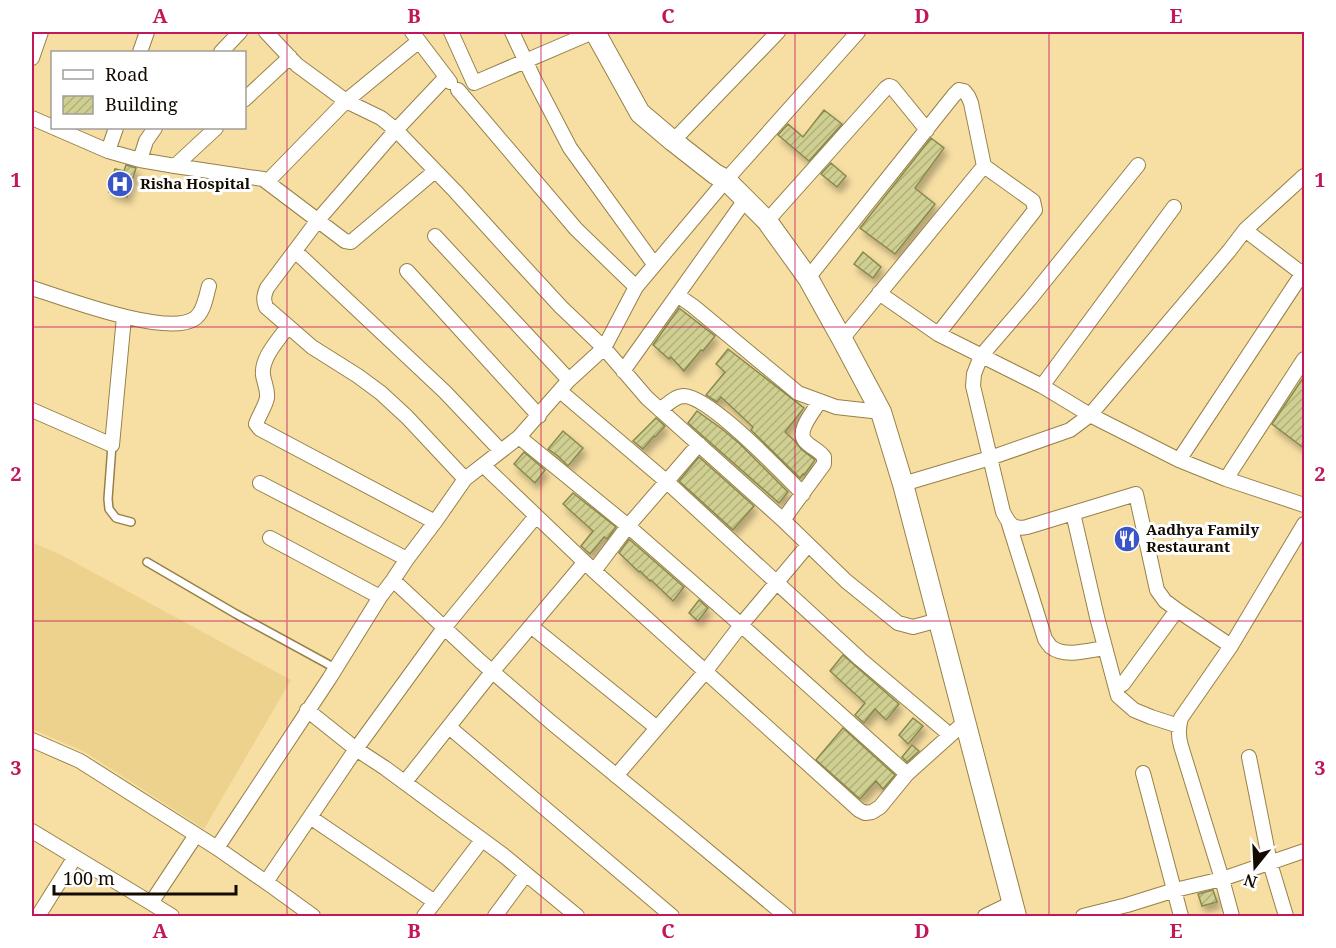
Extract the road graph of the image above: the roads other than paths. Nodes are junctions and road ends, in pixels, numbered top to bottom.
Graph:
1 (41, 32) edge
2 (147, 32) edge
3 (240, 32) edge
4 (266, 32) edge
5 (451, 32) edge
6 (512, 32) edge
7 (594, 32) edge
8 (778, 32) edge
9 (858, 32) edge
10 (415, 36) edge
11 (140, 51) edge
12 (222, 51) edge
13 (290, 57) junction
14 (32, 58) edge
15 (525, 60) junction
16 (446, 77) junction
17 (474, 83) junction
18 (458, 90) junction
19 (246, 98) edge
20 (346, 101) junction
21 (32, 118) edge
22 (51, 126) edge
23 (57, 129) edge
24 (116, 129) edge
25 (154, 129) edge
26 (215, 129) edge
27 (396, 130) junction
28 (927, 130) junction
29 (673, 141) junction
30 (108, 152) junction
31 (140, 160) junction
32 (1138, 165) dead end
33 (175, 166) junction
34 (984, 166) junction
35 (435, 171) junction
36 (1305, 176) edge
37 (726, 180) junction
38 (268, 182) junction
39 (745, 200) junction
40 (1174, 207) dead end
41 (318, 220) junction
42 (767, 220) junction
43 (1245, 230) junction
44 (435, 236) dead end
45 (295, 251) junction
46 (654, 264) junction
47 (407, 271) dead end
48 (1304, 273) edge
49 (808, 278) junction
50 (209, 286) dead end
51 (636, 287) junction
52 (32, 288) edge
53 (879, 293) junction
54 (677, 295) junction
55 (124, 316) junction
56 (288, 326) junction
57 (938, 334) junction
58 (842, 339) junction
59 (604, 348) junction
60 (981, 356) junction
61 (1305, 359) edge
62 (623, 371) junction
63 (565, 386) junction
64 (1042, 386) junction
65 (820, 401) junction
66 (32, 410) edge
67 (660, 410) junction
68 (881, 412) junction
69 (1090, 415) junction
70 (539, 416) junction
71 (519, 436) junction
72 (699, 444) junction
73 (112, 445) junction
74 (501, 451) junction
75 (990, 458) junction
76 (1179, 460) junction
77 (483, 465) junction
78 (465, 479) junction
79 (1226, 479) junction
80 (666, 482) junction
81 (260, 483) dead end
82 (903, 484) junction
83 (803, 494) junction
84 (1303, 500) edge
85 (1073, 513) junction
86 (536, 516) junction
87 (783, 520) junction
88 (131, 522) dead end
89 (435, 522) junction
90 (1009, 524) junction
91 (1305, 524) edge
92 (628, 526) junction
93 (270, 538) dead end
94 (808, 545) junction
95 (407, 559) junction
96 (147, 562) dead end
97 (589, 567) junction
98 (393, 580) junction
99 (777, 583) junction
100 (380, 597) junction
101 (1177, 610) junction
102 (939, 620) junction
103 (741, 625) junction
104 (531, 626) junction
105 (444, 628) junction
106 (1231, 646) junction
107 (1105, 648) junction
108 (335, 668) junction
109 (492, 672) junction
110 (705, 672) junction
111 (1123, 684) dead end
112 (307, 710) junction
113 (966, 721) junction
114 (1179, 726) junction
115 (448, 727) junction
116 (657, 728) junction
117 (950, 735) junction
118 (32, 740) edge
119 (356, 749) junction
120 (1249, 757) dead end
121 (1143, 773) dead end
122 (906, 774) junction
123 (616, 776) junction
124 (405, 782) junction
125 (310, 817) junction
126 (32, 831) edge
127 (196, 835) junction
128 (482, 840) junction
129 (217, 848) junction
130 (1305, 851) edge
131 (75, 857) junction
132 (1270, 863) junction
133 (526, 874) junction
134 (1222, 879) junction
135 (266, 882) junction
136 (1175, 890) junction
137 (435, 902) junction
138 (151, 903) junction
139 (1014, 910) edge
140 (1129, 911) edge
141 (568, 914) edge
142 (38, 916) edge
143 (172, 916) edge
144 (313, 916) edge
145 (424, 916) edge
146 (495, 916) edge
147 (672, 916) edge
148 (786, 916) edge
149 (985, 916) edge
150 (1083, 916) edge
151 (1181, 916) edge
152 (1232, 916) edge
153 (1286, 916) edge

1 - 14 street
2 - 11 street
3 - 12 street
4 - 13 street
5 - 17 street
6 - 15 street
7 - 15 street
7 - 29 main road
8 - 29 street
9 - 37 street
10 - 16 street
10 - 20 street
13 - 19 street
13 - 20 street
15 - 17 street
15 - 46 street
16 - 18 street
16 - 27 street
17 - 18 street
18 - 51 street
20 - 27 street
20 - 38 street
21 - 22 street
23 - 30 street
24 - 30 street
25 - 31 street
26 - 33 street
27 - 35 street
27 - 41 street
28 - 34 street
28 - 42 street
28 - 49 street
29 - 37 main road
30 - 31 street
31 - 33 street
32 - 60 street
33 - 38 street
34 - 53 street
34 - 57 street
35 - 41 street
35 - 59 street
36 - 43 street
37 - 39 main road
37 - 46 street
38 - 41 street
39 - 42 main road
39 - 54 street
40 - 64 street
41 - 45 street
42 - 49 main road
43 - 48 street
43 - 69 street
44 - 63 street
45 - 56 street
45 - 74 street
46 - 51 street
47 - 70 street
48 - 76 street
49 - 58 main road
50 - 55 street
51 - 59 street
52 - 55 street
53 - 57 street
53 - 58 street
54 - 62 street
54 - 65 street
55 - 73 street
56 - 78 street
56 - 89 street
57 - 60 street
58 - 68 main road
59 - 62 street
59 - 63 street
60 - 64 street
60 - 75 street
61 - 79 street
62 - 67 street
63 - 70 street
63 - 80 street
64 - 69 street
65 - 68 street
65 - 83 street
66 - 73 street
67 - 72 street
67 - 83 street
68 - 82 main road
69 - 75 street
69 - 76 street
70 - 71 street
71 - 74 street
71 - 92 street
72 - 80 street
72 - 87 street
73 - 88 lane
74 - 77 street
75 - 82 street
75 - 90 street
76 - 79 street
77 - 78 street
77 - 86 street
78 - 89 street
79 - 84 street
80 - 92 street
80 - 99 street
81 - 95 street
82 - 102 main road
83 - 87 street
85 - 90 street
85 - 101 street
85 - 107 street
86 - 97 street
86 - 105 street
87 - 94 street
89 - 95 street
90 - 107 street
91 - 106 street
92 - 97 street
92 - 103 street
93 - 100 street
94 - 99 street
94 - 102 street
95 - 98 street
96 - 108 lane
97 - 104 street
97 - 110 street
98 - 100 street
98 - 105 street
99 - 103 street
99 - 117 street
100 - 108 street
101 - 106 street
101 - 111 street
102 - 113 main road
103 - 110 street
103 - 122 street
104 - 109 street
104 - 116 street
105 - 109 street
105 - 119 street
106 - 114 street
107 - 114 street
108 - 112 street
109 - 115 street
109 - 123 street
110 - 116 street
110 - 122 street
112 - 119 street
112 - 129 street
113 - 117 street
113 - 139 main road
114 - 134 street
115 - 124 street
115 - 147 street
116 - 123 street
117 - 122 street
118 - 127 street
119 - 124 street
119 - 125 street
120 - 132 street
121 - 136 street
123 - 148 street
124 - 128 street
125 - 135 street
125 - 137 street
126 - 131 street
127 - 129 street
127 - 138 street
128 - 133 street
128 - 137 street
129 - 135 street
130 - 132 street
131 - 138 street
131 - 142 street
132 - 134 street
132 - 153 street
133 - 141 street
133 - 146 street
134 - 136 street
134 - 152 street
135 - 144 street
136 - 140 street
136 - 151 street
137 - 145 street
138 - 143 street
139 - 149 street
140 - 150 street

